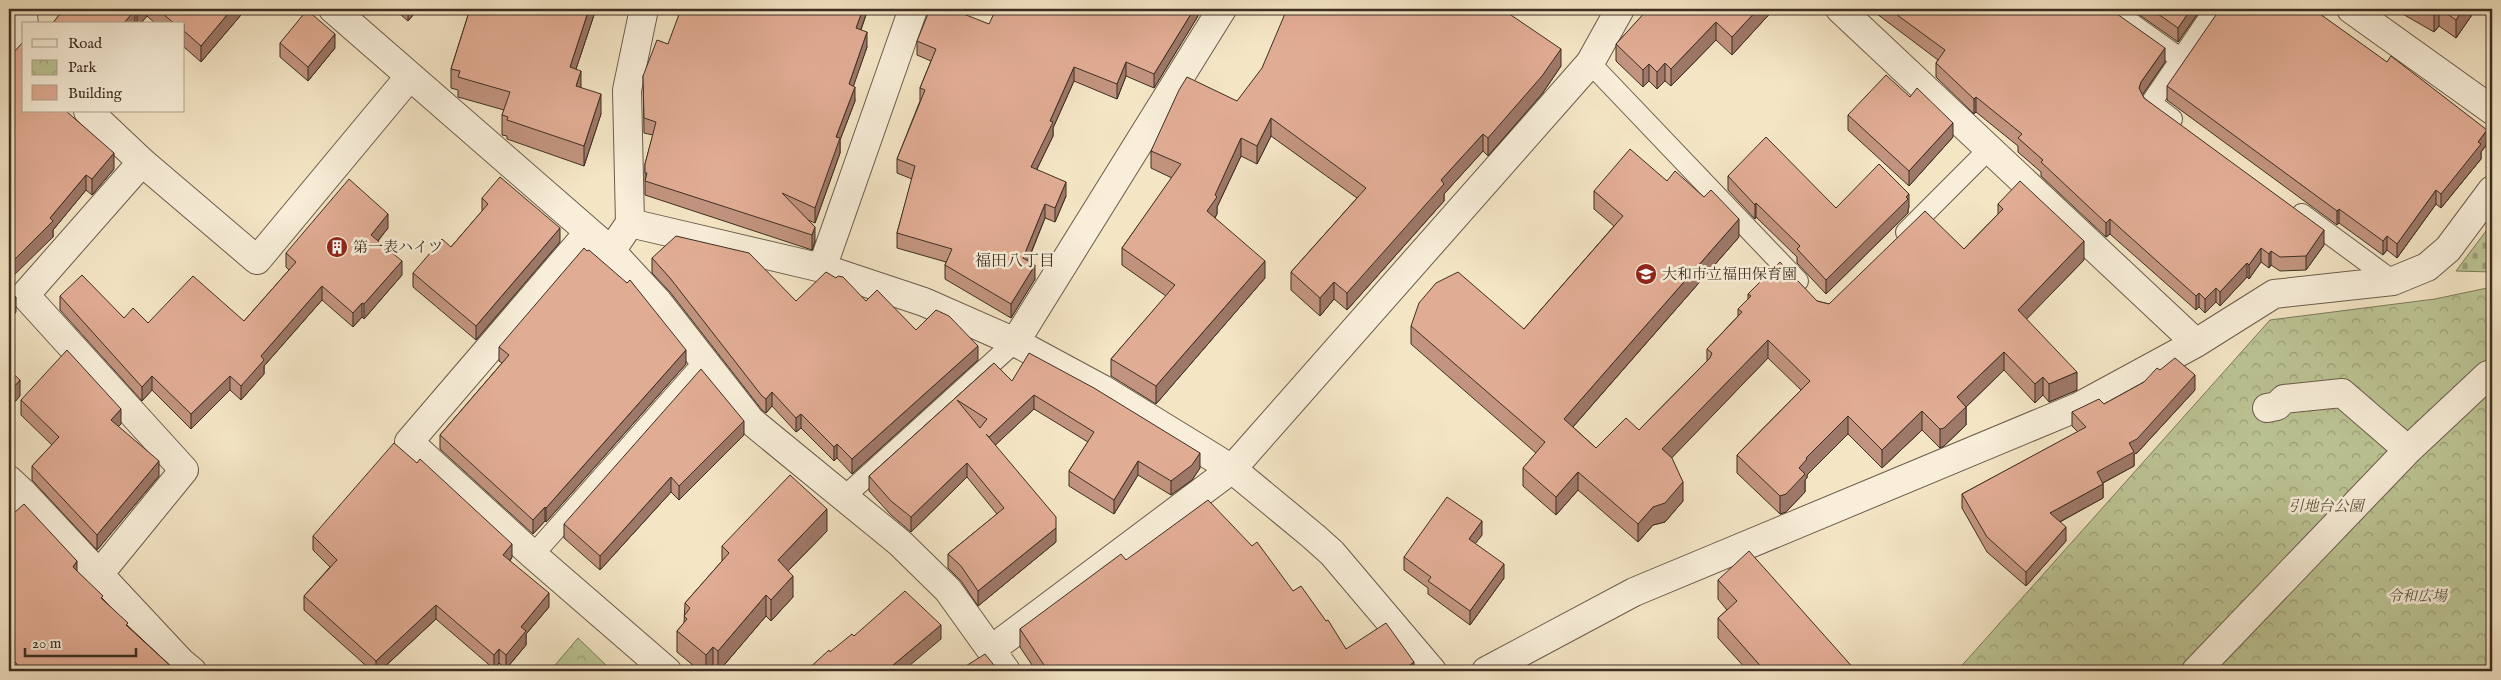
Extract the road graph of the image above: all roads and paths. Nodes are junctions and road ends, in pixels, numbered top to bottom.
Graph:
1 (333, 9) edge
2 (644, 9) edge
3 (913, 9) edge
4 (1222, 9) edge
5 (1840, 9) edge
6 (2111, 9) edge
7 (2351, 9) edge
8 (1616, 10) edge
9 (2213, 12) dead end
10 (23, 19) edge
11 (9, 57) edge
12 (2180, 59) junction
13 (1590, 63) junction
14 (410, 76) junction
15 (2492, 110) edge
16 (89, 112) edge
17 (2190, 132) edge
18 (1989, 149) junction
19 (142, 162) junction
20 (2492, 190) edge
21 (2283, 201) edge
22 (630, 223) junction
23 (589, 232) junction
24 (1890, 248) edge
25 (611, 251) junction
26 (822, 268) junction
27 (2393, 281) junction
28 (1813, 297) edge
29 (1015, 342) junction
30 (2196, 343) junction
31 (704, 362) junction
32 (2492, 374) edge
33 (2268, 408) dead end
34 (2408, 450) junction
35 (1232, 469) junction
36 (14, 495) edge
37 (844, 497) junction
38 (533, 555) junction
39 (100, 573) junction
40 (999, 660) edge
41 (192, 671) edge
42 (667, 671) edge
43 (1432, 671) edge
44 (1486, 671) edge
45 (2196, 671) edge

1 - 14 street
2 - 22 street
3 - 26 street
4 - 29 street
5 - 18 street
6 - 12 lane
7 - 15 street
8 - 13 street
9 - 12 lane
10 - 11 lane
12 - 17 lane
13 - 28 lane
13 - 35 street
14 - 19 street
14 - 23 street
16 - 19 street
18 - 24 lane
18 - 30 street
19 - 39 street
20 - 27 street
21 - 27 lane
22 - 25 street
22 - 26 street
23 - 25 street
23 - 38 street
25 - 31 street
26 - 29 street
27 - 30 street
29 - 35 street
29 - 37 lane
30 - 44 street
31 - 37 street
31 - 38 lane
32 - 34 street
33 - 34 street
34 - 45 street
35 - 40 street
35 - 43 street
36 - 39 street
37 - 40 street
38 - 42 street
39 - 41 street

